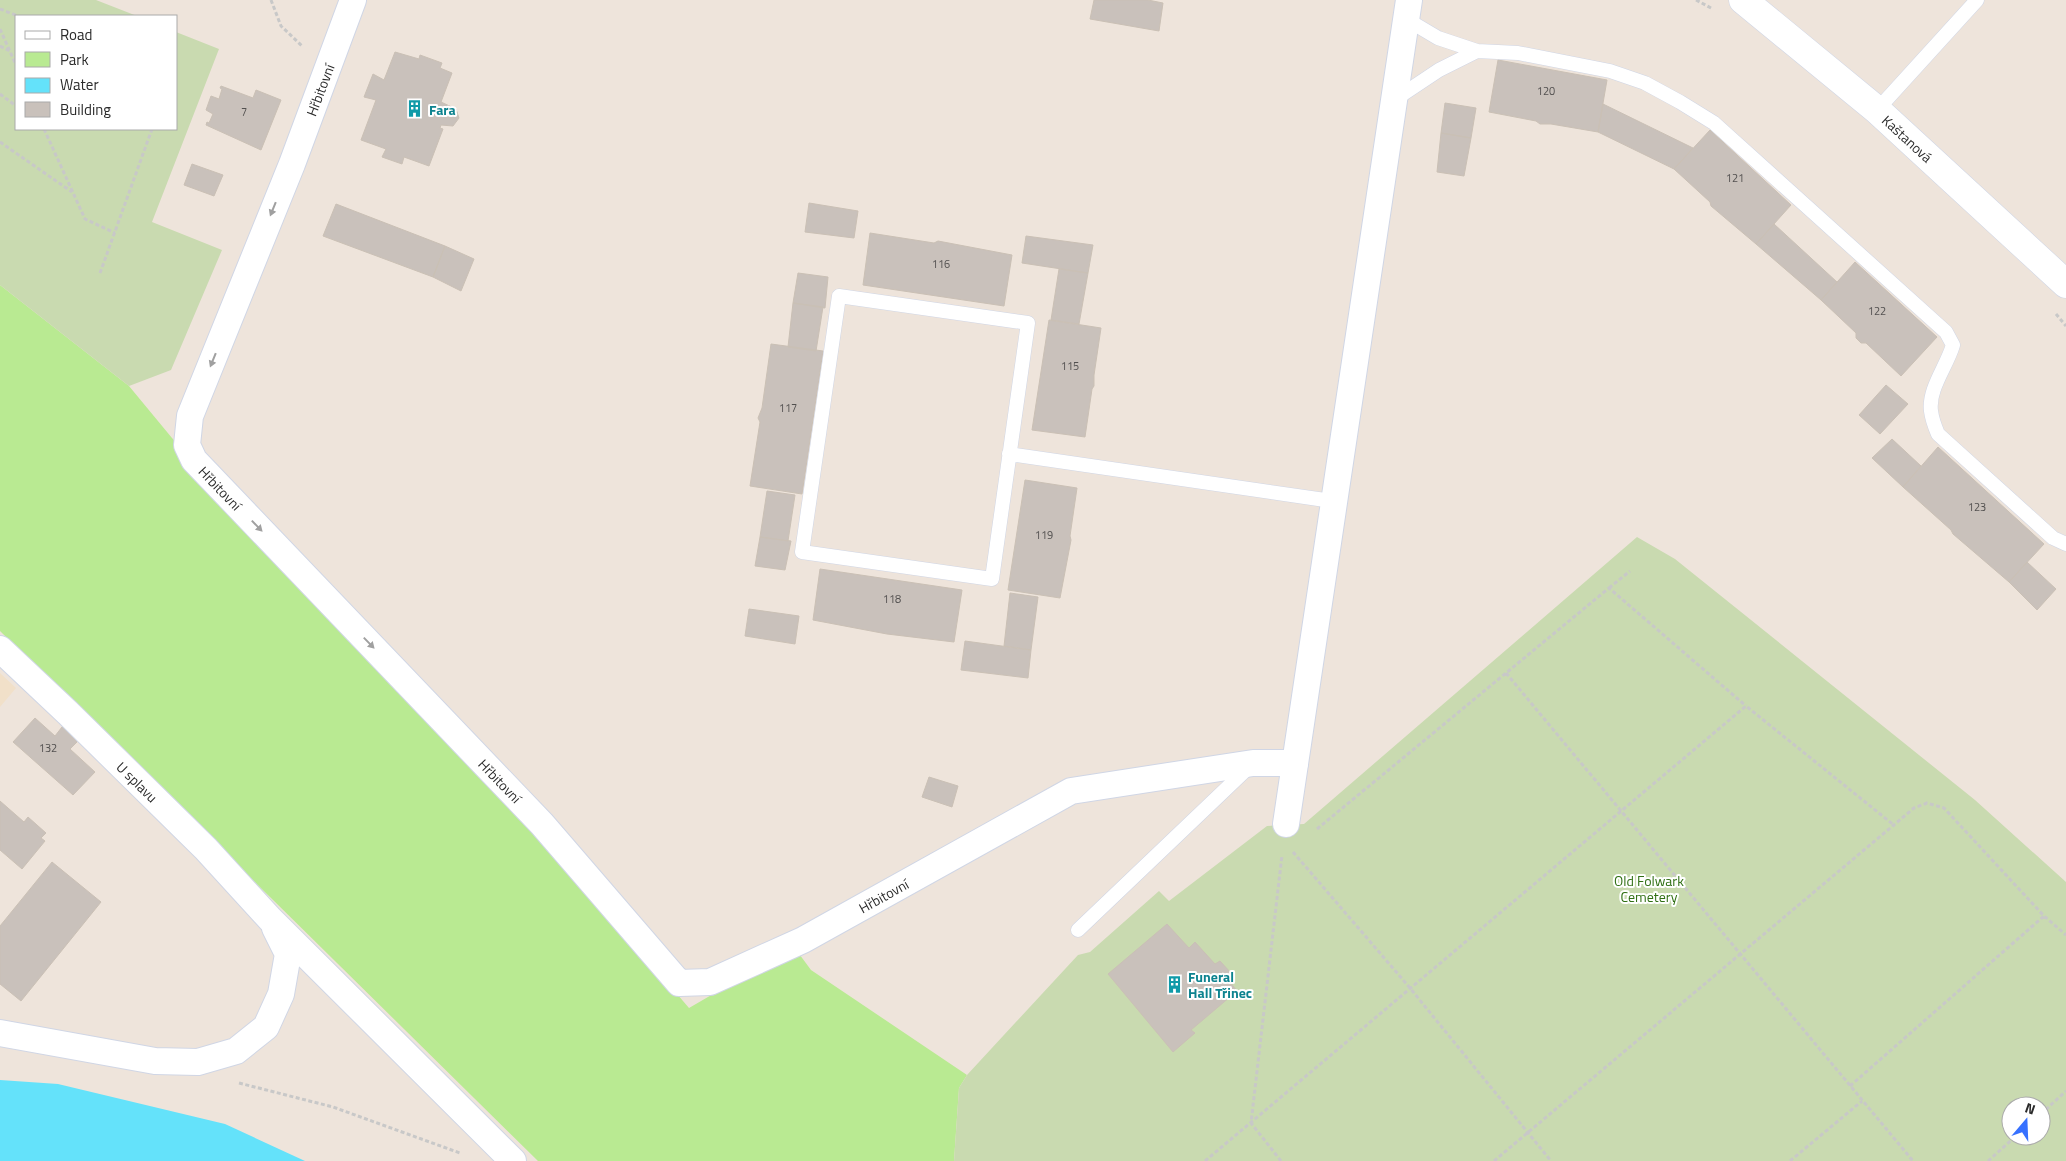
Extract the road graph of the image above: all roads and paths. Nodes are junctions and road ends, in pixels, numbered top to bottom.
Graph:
1 (271, 0) edge
2 (353, 0) edge
3 (1977, 0) edge
4 (1746, 1) edge
5 (0, 9) edge
6 (1407, 10) edge
7 (15, 15) edge
8 (0, 29) edge
9 (0, 46) edge
10 (10, 51) junction
11 (1477, 51) junction
12 (15, 63) edge
13 (329, 66) junction
14 (0, 94) edge
15 (1393, 101) junction
16 (15, 105) edge
17 (1877, 110) junction
18 (44, 130) edge
19 (152, 130) edge
20 (0, 142) edge
21 (72, 192) junction
22 (114, 233) junction
23 (100, 273) dead end
24 (2066, 284) edge
25 (1010, 454) junction
26 (1332, 502) junction
27 (2066, 544) edge
28 (1630, 571) dead end
29 (1609, 588) junction
30 (0, 649) edge
31 (1506, 673) junction
32 (1746, 706) junction
33 (1253, 763) junction
34 (1295, 763) junction
35 (1621, 812) junction
36 (1896, 826) junction
37 (1314, 832) dead end
38 (1285, 833) junction
39 (2044, 916) junction
40 (270, 919) junction
41 (1078, 930) dead end
42 (2066, 936) edge
43 (1741, 955) junction
44 (1410, 988) junction
45 (0, 1033) edge
46 (230, 1080) dead end
47 (1850, 1086) junction
48 (2066, 1091) edge
49 (1862, 1101) junction
50 (2051, 1105) edge
51 (1251, 1124) junction
52 (1528, 1133) junction
53 (2005, 1146) edge
54 (463, 1154) dead end
55 (513, 1161) edge
56 (1206, 1161) edge
57 (1281, 1161) edge
58 (1494, 1161) edge
59 (1551, 1161) edge
60 (1790, 1161) edge
61 (1912, 1161) edge
62 (1988, 1161) edge

1 - 13 path
2 - 13 street, Hřbitovní
3 - 17 lane
4 - 17 street, Kaštanová
5 - 7 path
6 - 11 lane
6 - 15 street
8 - 10 path
9 - 10 path
10 - 12 path
11 - 15 lane
11 - 27 lane
13 -> 33 street, Hřbitovní
14 - 16 path
15 - 26 street
17 - 24 street, Kaštanová
18 - 21 path
19 - 22 path
20 - 21 path
21 - 22 path
22 - 23 path
25 - 25 lane
25 - 26 lane
26 - 34 street
28 - 29 path
29 - 31 path
29 - 32 path
30 - 40 street, U splavu
31 - 35 path
31 - 37 path
32 - 35 path
32 - 36 path
33 - 34 street, Hřbitovní
33 - 41 lane
34 - 38 street
35 - 43 path
35 - 44 path
36 - 39 path
36 - 43 path
38 - 44 path
38 - 51 path
39 - 42 path
39 - 47 path
40 - 45 street
40 - 55 street
43 - 47 path
43 - 52 path
44 - 51 path
44 - 52 path
46 - 54 path
47 - 49 path
48 - 50 path
49 - 60 path
49 - 61 path
51 - 56 path
51 - 57 path
52 - 58 path
52 - 59 path
53 - 62 path

